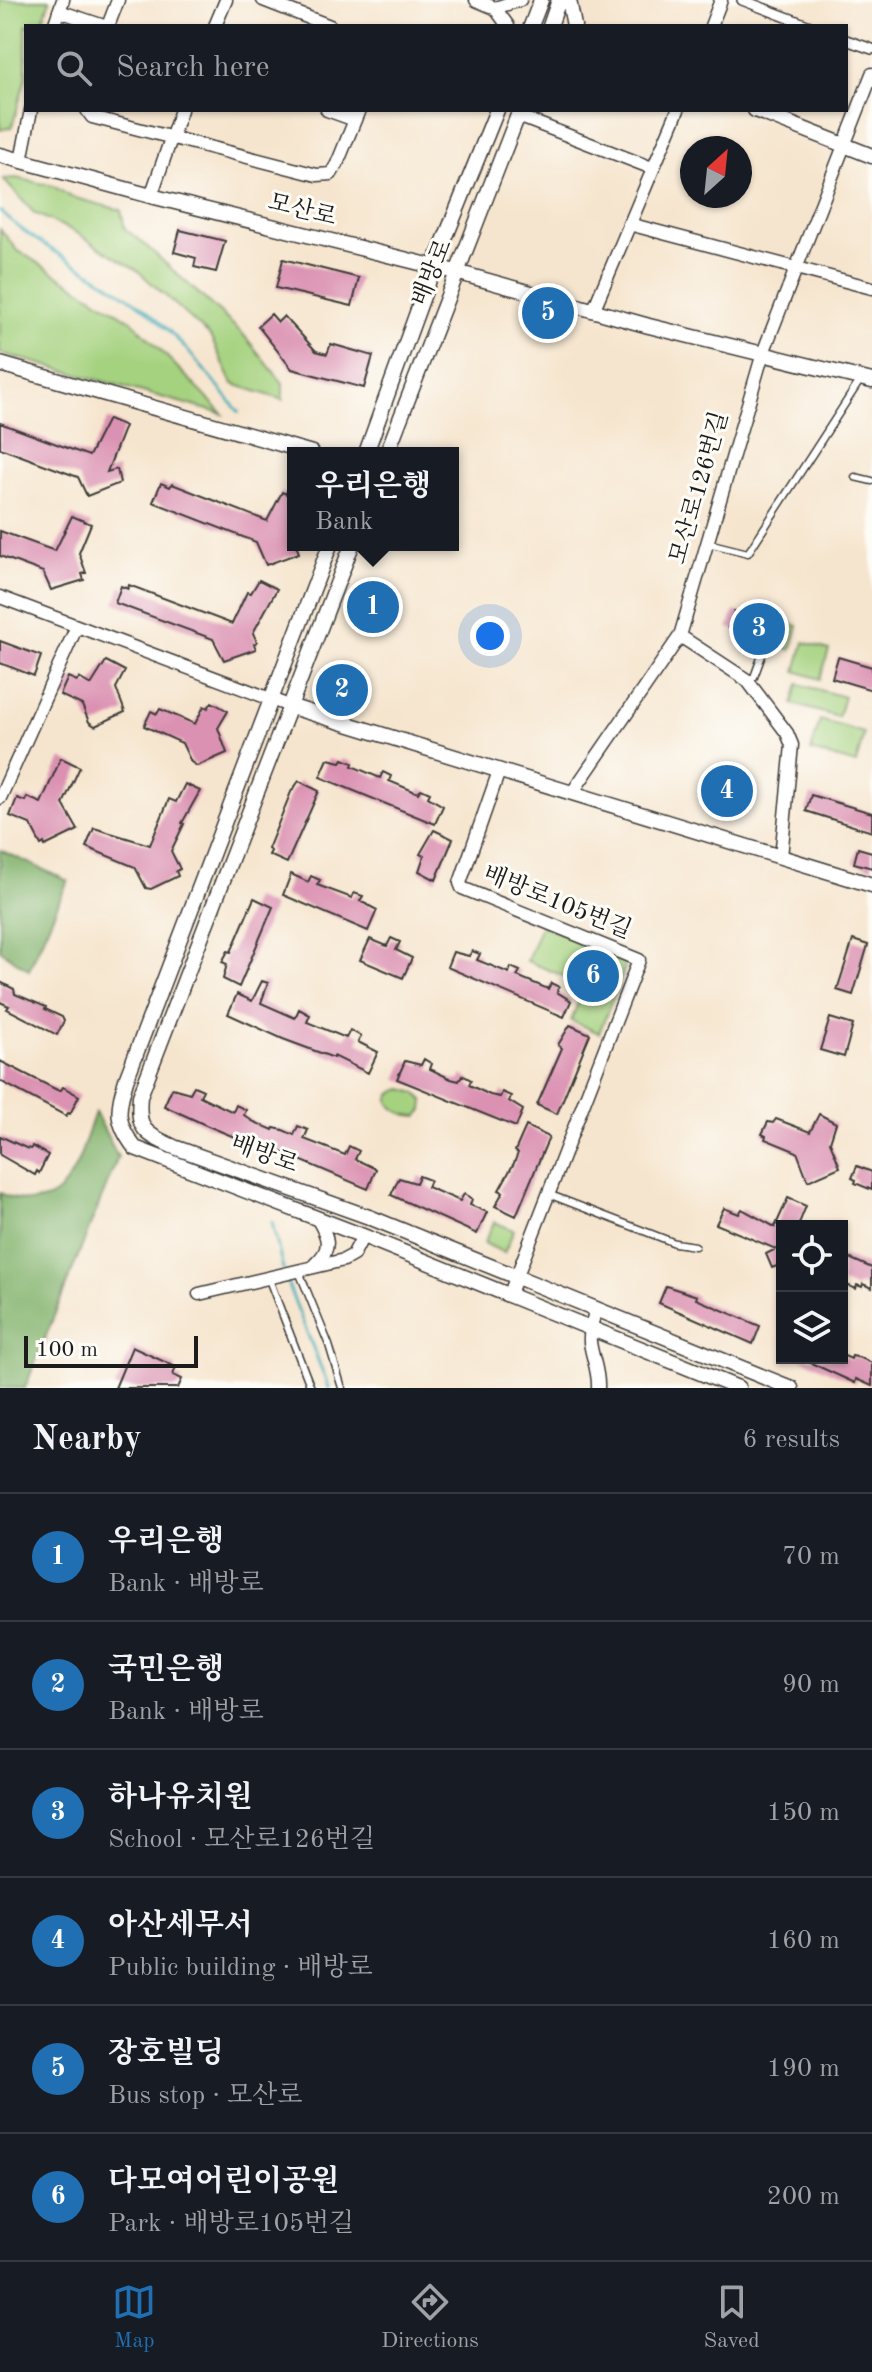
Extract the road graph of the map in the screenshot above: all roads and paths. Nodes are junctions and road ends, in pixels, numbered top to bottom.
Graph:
1 (118, 0) edge
2 (226, 0) edge
3 (263, 0) edge
4 (476, 0) edge
5 (520, 0) edge
6 (541, 0) edge
7 (559, 0) edge
8 (569, 0) edge
9 (721, 0) edge
10 (742, 0) edge
11 (61, 5) edge
12 (495, 8) junction
13 (55, 24) edge
14 (102, 24) edge
15 (107, 24) edge
16 (216, 24) edge
17 (325, 24) edge
18 (507, 24) edge
19 (532, 24) edge
20 (551, 24) edge
21 (574, 24) edge
22 (712, 24) edge
23 (805, 24) edge
24 (848, 41) edge
25 (872, 49) edge
26 (872, 74) edge
27 (30, 112) edge
28 (88, 112) edge
29 (180, 112) edge
30 (496, 112) edge
31 (677, 112) edge
32 (760, 112) edge
33 (519, 113) edge
34 (357, 115) edge
35 (170, 138) junction
36 (844, 145) junction
37 (872, 156) edge
38 (10, 158) edge
39 (652, 168) junction
40 (151, 196) junction
41 (629, 224) junction
42 (434, 266) junction
43 (796, 268) junction
44 (456, 272) junction
45 (872, 288) edge
46 (593, 311) junction
47 (763, 353) junction
48 (0, 364) edge
49 (867, 380) edge
50 (291, 447) edge
51 (368, 447) edge
52 (389, 447) edge
53 (855, 477) dead end
54 (872, 481) edge
55 (707, 543) junction
56 (328, 551) edge
57 (350, 551) edge
58 (0, 597) edge
59 (77, 626) junction
60 (680, 636) junction
61 (765, 647) dead end
62 (747, 680) junction
63 (270, 699) junction
64 (292, 707) junction
65 (499, 771) junction
66 (572, 793) junction
67 (0, 798) edge
68 (781, 857) junction
69 (872, 885) edge
70 (548, 1194) junction
71 (317, 1218) junction
72 (363, 1236) junction
73 (695, 1246) dead end
74 (313, 1265) junction
75 (297, 1270) junction
76 (516, 1275) junction
77 (272, 1276) junction
78 (199, 1294) dead end
79 (509, 1296) junction
80 (596, 1308) junction
81 (590, 1329) junction
82 (311, 1388) edge
83 (342, 1388) edge
84 (598, 1388) edge
85 (738, 1388) edge
86 (791, 1388) edge

1 - 15 street
2 - 16 street
3 - 17 street
4 - 12 street
5 - 12 street
6 - 19 street
7 - 20 street
8 - 21 street
9 - 22 street
10 - 23 street
11 - 13 street
11 - 14 street
12 - 18 street
24 - 25 street
26 - 36 street, 모산로126번길
27 - 38 street
28 - 35 street
29 - 35 street
30 - 42 street, 배방로
31 - 39 street
32 - 36 street
33 - 39 street
33 - 44 street, 배방로
34 - 35 street
35 - 40 street
36 - 37 street
36 - 43 street, 모산로126번길
38 - 40 street, 모산로
39 - 41 street
40 - 42 street, 모산로
41 - 43 street
41 - 46 street
42 - 44 street, 모산로
42 - 51 street, 배방로
43 - 45 street
43 - 47 street, 모산로126번길
44 - 46 street, 모산로
44 - 52 street, 배방로
46 - 47 street, 모산로
47 - 49 street, 모산로
47 - 55 street, 모산로126번길
48 - 50 street
49 - 55 lane
53 - 54 lane
55 - 60 street, 모산로126번길
56 - 63 street, 배방로
57 - 64 street, 배방로
58 - 59 street
59 - 63 street
59 - 67 street
60 - 62 street
60 - 66 street, 모산로126번길
61 - 62 lane
62 - 68 street
63 - 64 street
63 - 71 street, 배방로
64 - 65 street
64 - 76 street, 배방로
65 - 66 street
65 - 70 street, 배방로105번길
66 - 68 street
68 - 69 street
70 - 73 lane
70 - 76 street, 배방로105번길
71 - 72 street, 배방로
71 - 74 street
72 - 74 street
72 - 79 street, 배방로
74 - 75 street
75 - 77 street
75 - 83 lane
76 - 79 street, 배방로105번길
76 - 80 street, 배방로
77 - 78 street
77 - 82 lane
79 - 81 street, 배방로
80 - 81 street
80 - 86 street, 배방로
81 - 84 street
81 - 85 street, 배방로

